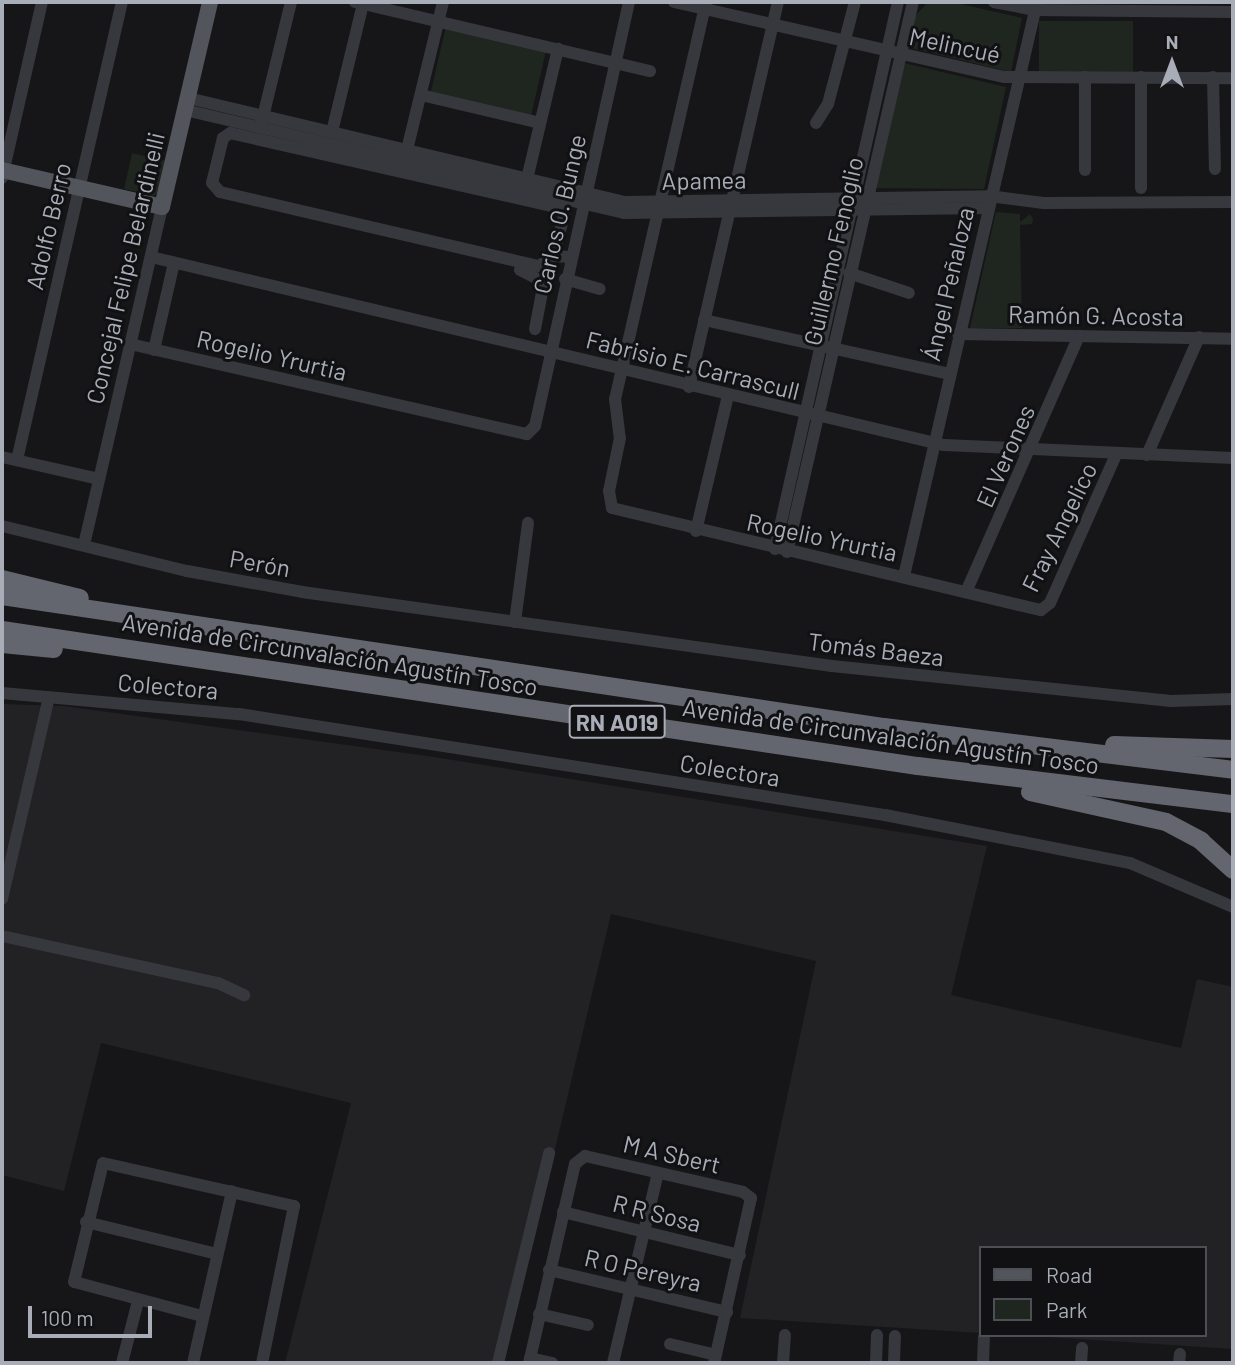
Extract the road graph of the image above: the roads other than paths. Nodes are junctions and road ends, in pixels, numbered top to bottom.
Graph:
1 (43, 2) edge
2 (122, 2) edge
3 (210, 2) edge
4 (291, 2) edge
5 (443, 2) edge
6 (629, 2) edge
7 (674, 2) edge
8 (778, 2) edge
9 (855, 2) edge
10 (898, 2) edge
11 (914, 2) edge
12 (994, 2) edge
13 (359, 3) edge
14 (705, 5) edge
15 (1036, 6) edge
16 (1233, 12) edge
17 (438, 21) junction
18 (772, 25) junction
19 (845, 41) junction
20 (558, 49) junction
21 (893, 52) junction
22 (615, 62) junction
23 (649, 71) dead end
24 (1085, 77) junction
25 (1141, 77) junction
26 (1018, 78) junction
27 (1213, 78) junction
28 (1233, 78) edge
29 (421, 95) junction
30 (186, 104) junction
31 (262, 122) junction
32 (540, 122) junction
33 (816, 122) dead end
34 (332, 132) junction
35 (405, 156) junction
36 (1214, 169) dead end
37 (1085, 170) dead end
38 (2, 173) edge
39 (527, 179) junction
40 (78, 188) junction
41 (1141, 188) dead end
42 (584, 198) junction
43 (988, 202) junction
44 (1233, 202) edge
45 (858, 204) junction
46 (731, 206) junction
47 (162, 208) junction
48 (658, 208) junction
49 (328, 226) dead end
50 (554, 256) junction
51 (151, 257) junction
52 (570, 257) junction
53 (174, 263) junction
54 (849, 273) junction
55 (565, 279) junction
56 (545, 289) junction
57 (600, 289) dead end
58 (562, 293) junction
59 (909, 293) dead end
60 (704, 320) junction
61 (535, 330) dead end
62 (958, 334) junction
63 (1079, 335) junction
64 (1199, 337) junction
65 (1233, 339) edge
66 (130, 344) junction
67 (826, 347) junction
68 (548, 349) junction
69 (154, 350) junction
70 (621, 371) junction
71 (949, 374) junction
72 (689, 387) junction
73 (728, 396) junction
74 (811, 415) junction
75 (527, 434) joint
76 (934, 443) junction
77 (1031, 452) junction
78 (1116, 455) junction
79 (1147, 456) junction
80 (2, 457) edge
81 (1233, 458) edge
82 (17, 460) junction
83 (99, 479) junction
84 (528, 523) dead end
85 (2, 526) edge
86 (696, 531) junction
87 (83, 545) junction
88 (781, 551) junction
89 (904, 576) junction
90 (2, 579) edge
91 (966, 592) junction
92 (2, 596) edge
93 (1034, 609) joint
94 (174, 622) junction
95 (515, 622) junction
96 (2, 630) edge
97 (2, 644) edge
98 (300, 674) junction
99 (2, 693) edge
100 (49, 696) junction
101 (1233, 699) edge
102 (884, 727) junction
103 (1233, 749) edge
104 (918, 766) junction
105 (1233, 770) edge
106 (1233, 804) edge
107 (1233, 870) edge
108 (2, 899) edge
109 (1233, 907) edge
110 (2, 936) edge
111 (244, 995) dead end
112 (549, 1153) dead end
113 (658, 1173) junction
114 (232, 1191) junction
115 (563, 1212) junction
116 (86, 1222) junction
117 (644, 1232) junction
118 (217, 1254) junction
119 (740, 1255) junction
120 (549, 1270) junction
121 (629, 1290) junction
122 (138, 1301) junction
123 (727, 1312) junction
124 (539, 1314) junction
125 (202, 1316) junction
126 (588, 1325) dead end
127 (785, 1335) dead end
128 (877, 1335) dead end
129 (895, 1336) dead end
130 (984, 1337) edge
131 (670, 1344) dead end
132 (1082, 1348) dead end
133 (715, 1359) edge
134 (530, 1361) edge
135 (122, 1363) edge
136 (193, 1363) edge
137 (262, 1363) edge
138 (498, 1363) edge
139 (552, 1363) edge
140 (612, 1363) edge
141 (783, 1363) edge
142 (876, 1363) edge
143 (894, 1363) edge
144 (983, 1363) edge
145 (1081, 1363) edge

1 - 38 street
2 - 40 street, Adolfo Berro
3 - 30 main road, Concejal Felipe Belardinelli
4 - 31 street
5 - 17 street
6 - 22 street, Carlos O. Bunge
7 - 14 street, Melincué
8 - 18 street
9 - 19 street
10 - 21 street, Guillermo Fenoglio
11 - 21 street, Guillermo Fenoglio
12 - 15 street
13 - 17 street
13 - 34 street
14 - 18 street, Melincué
14 - 48 street
15 - 16 street
15 - 26 street, Ángel Peñaloza
17 - 20 street
17 - 29 street
18 - 19 street, Melincué
18 - 46 street
19 - 21 street, Melincué
19 - 33 street
20 - 22 street
20 - 32 street
21 - 26 street, Melincué
21 - 45 street, Guillermo Fenoglio
22 - 23 street
22 - 42 street, Carlos O. Bunge
24 - 25 street, Melincué
24 - 26 street, Melincué
24 - 37 street
25 - 27 street, Melincué
25 - 41 street
26 - 43 street, Ángel Peñaloza
27 - 28 street, Melincué
27 - 36 street
29 - 32 street
29 - 35 street
30 - 31 street, Apamea
30 - 47 main road, Concejal Felipe Belardinelli
31 - 34 street, Apamea
31 - 35 street, Apamea
32 - 39 street
34 - 35 street, Apamea
35 - 39 street, Apamea
35 - 42 street, Apamea
38 - 40 main road
39 - 42 street, Apamea
40 - 47 main road
40 - 82 street, Adolfo Berro
42 - 48 street, Apamea
42 - 52 street, Carlos O. Bunge
43 - 44 street, Apamea
43 - 45 street, Apamea
43 - 62 street, Ángel Peñaloza
45 - 46 street, Apamea
45 - 54 street, Guillermo Fenoglio
45 - 67 street, Guillermo Fenoglio
46 - 48 street, Apamea
46 - 60 street
47 - 51 street, Concejal Felipe Belardinelli
48 - 70 street
49 - 56 street
50 - 50 street
50 - 52 street
51 - 53 street, Fabrisio E. Carrascull
51 - 66 street, Concejal Felipe Belardinelli
52 - 55 street, Carlos O. Bunge
53 - 68 street, Fabrisio E. Carrascull
53 - 69 street
54 - 59 street
54 - 67 street, Guillermo Fenoglio
55 - 57 street
55 - 58 street, Carlos O. Bunge
56 - 58 street
56 - 61 street
58 - 68 street, Carlos O. Bunge
60 - 67 street
60 - 72 street
62 - 63 street, Ramón G. Acosta
62 - 71 street, Ángel Peñaloza
63 - 64 street, Ramón G. Acosta
63 - 77 street, El Verones
64 - 65 street, Ramón G. Acosta
64 - 79 street
66 - 69 street, Rogelio Yrurtia
66 - 83 street, Concejal Felipe Belardinelli
67 - 71 street
67 - 74 street, Guillermo Fenoglio
68 - 70 street, Fabrisio E. Carrascull
68 - 75 street, Carlos O. Bunge
69 - 75 street, Rogelio Yrurtia
70 - 72 street, Fabrisio E. Carrascull
70 - 86 street, Rogelio Yrurtia
71 - 76 street, Ángel Peñaloza
72 - 73 street, Fabrisio E. Carrascull
73 - 74 street, Fabrisio E. Carrascull
73 - 86 street
74 - 76 street, Fabrisio E. Carrascull
74 - 88 street, Guillermo Fenoglio
76 - 77 street, Fabrisio E. Carrascull
76 - 89 street, Ángel Peñaloza
77 - 78 street, Fabrisio E. Carrascull
77 - 91 street, El Verones
78 - 79 street, Fabrisio E. Carrascull
78 - 93 street, Fray Angelico
79 - 81 street, Fabrisio E. Carrascull
80 - 82 street
82 - 83 street
83 - 87 street, Concejal Felipe Belardinelli
84 - 95 street
85 - 87 street, Perón
86 - 88 street, Rogelio Yrurtia
87 - 95 street, Perón
88 - 89 street, Rogelio Yrurtia
89 - 91 street, Rogelio Yrurtia
90 - 94 highway
91 - 93 street, Rogelio Yrurtia
92 - 94 highway, Avenida de Circunvalación Agustín Tosco / RN A019
94 - 102 highway, Avenida de Circunvalación Agustín Tosco / RN A019
95 - 101 street, Tomás Baeza
96 - 98 highway, Avenida de Circunvalación Agustín Tosco / RN A019
97 - 98 highway
98 - 104 highway, Avenida de Circunvalación Agustín Tosco / RN A019
99 - 100 street, Colectora
100 - 108 street
100 - 109 street, Colectora
102 - 103 highway
102 - 105 highway, Avenida de Circunvalación Agustín Tosco / RN A019
104 - 106 highway, Avenida de Circunvalación Agustín Tosco / RN A019
104 - 107 highway
110 - 111 street
112 - 138 street
113 - 115 street, M A Sbert
113 - 117 street
113 - 119 street, M A Sbert
114 - 116 street
114 - 118 street
114 - 137 street
115 - 117 street, R R Sosa
115 - 120 street
116 - 118 street
116 - 122 street
117 - 119 street, R R Sosa
117 - 121 street
118 - 125 street
119 - 123 street
120 - 121 street, R O Pereyra
120 - 124 street
121 - 123 street, R O Pereyra
121 - 140 street
122 - 125 street
122 - 135 street
123 - 133 street
124 - 126 street
124 - 134 street
125 - 136 street
127 - 141 street
128 - 142 street
129 - 143 street
130 - 144 street
131 - 133 street
132 - 145 street
134 - 139 street

